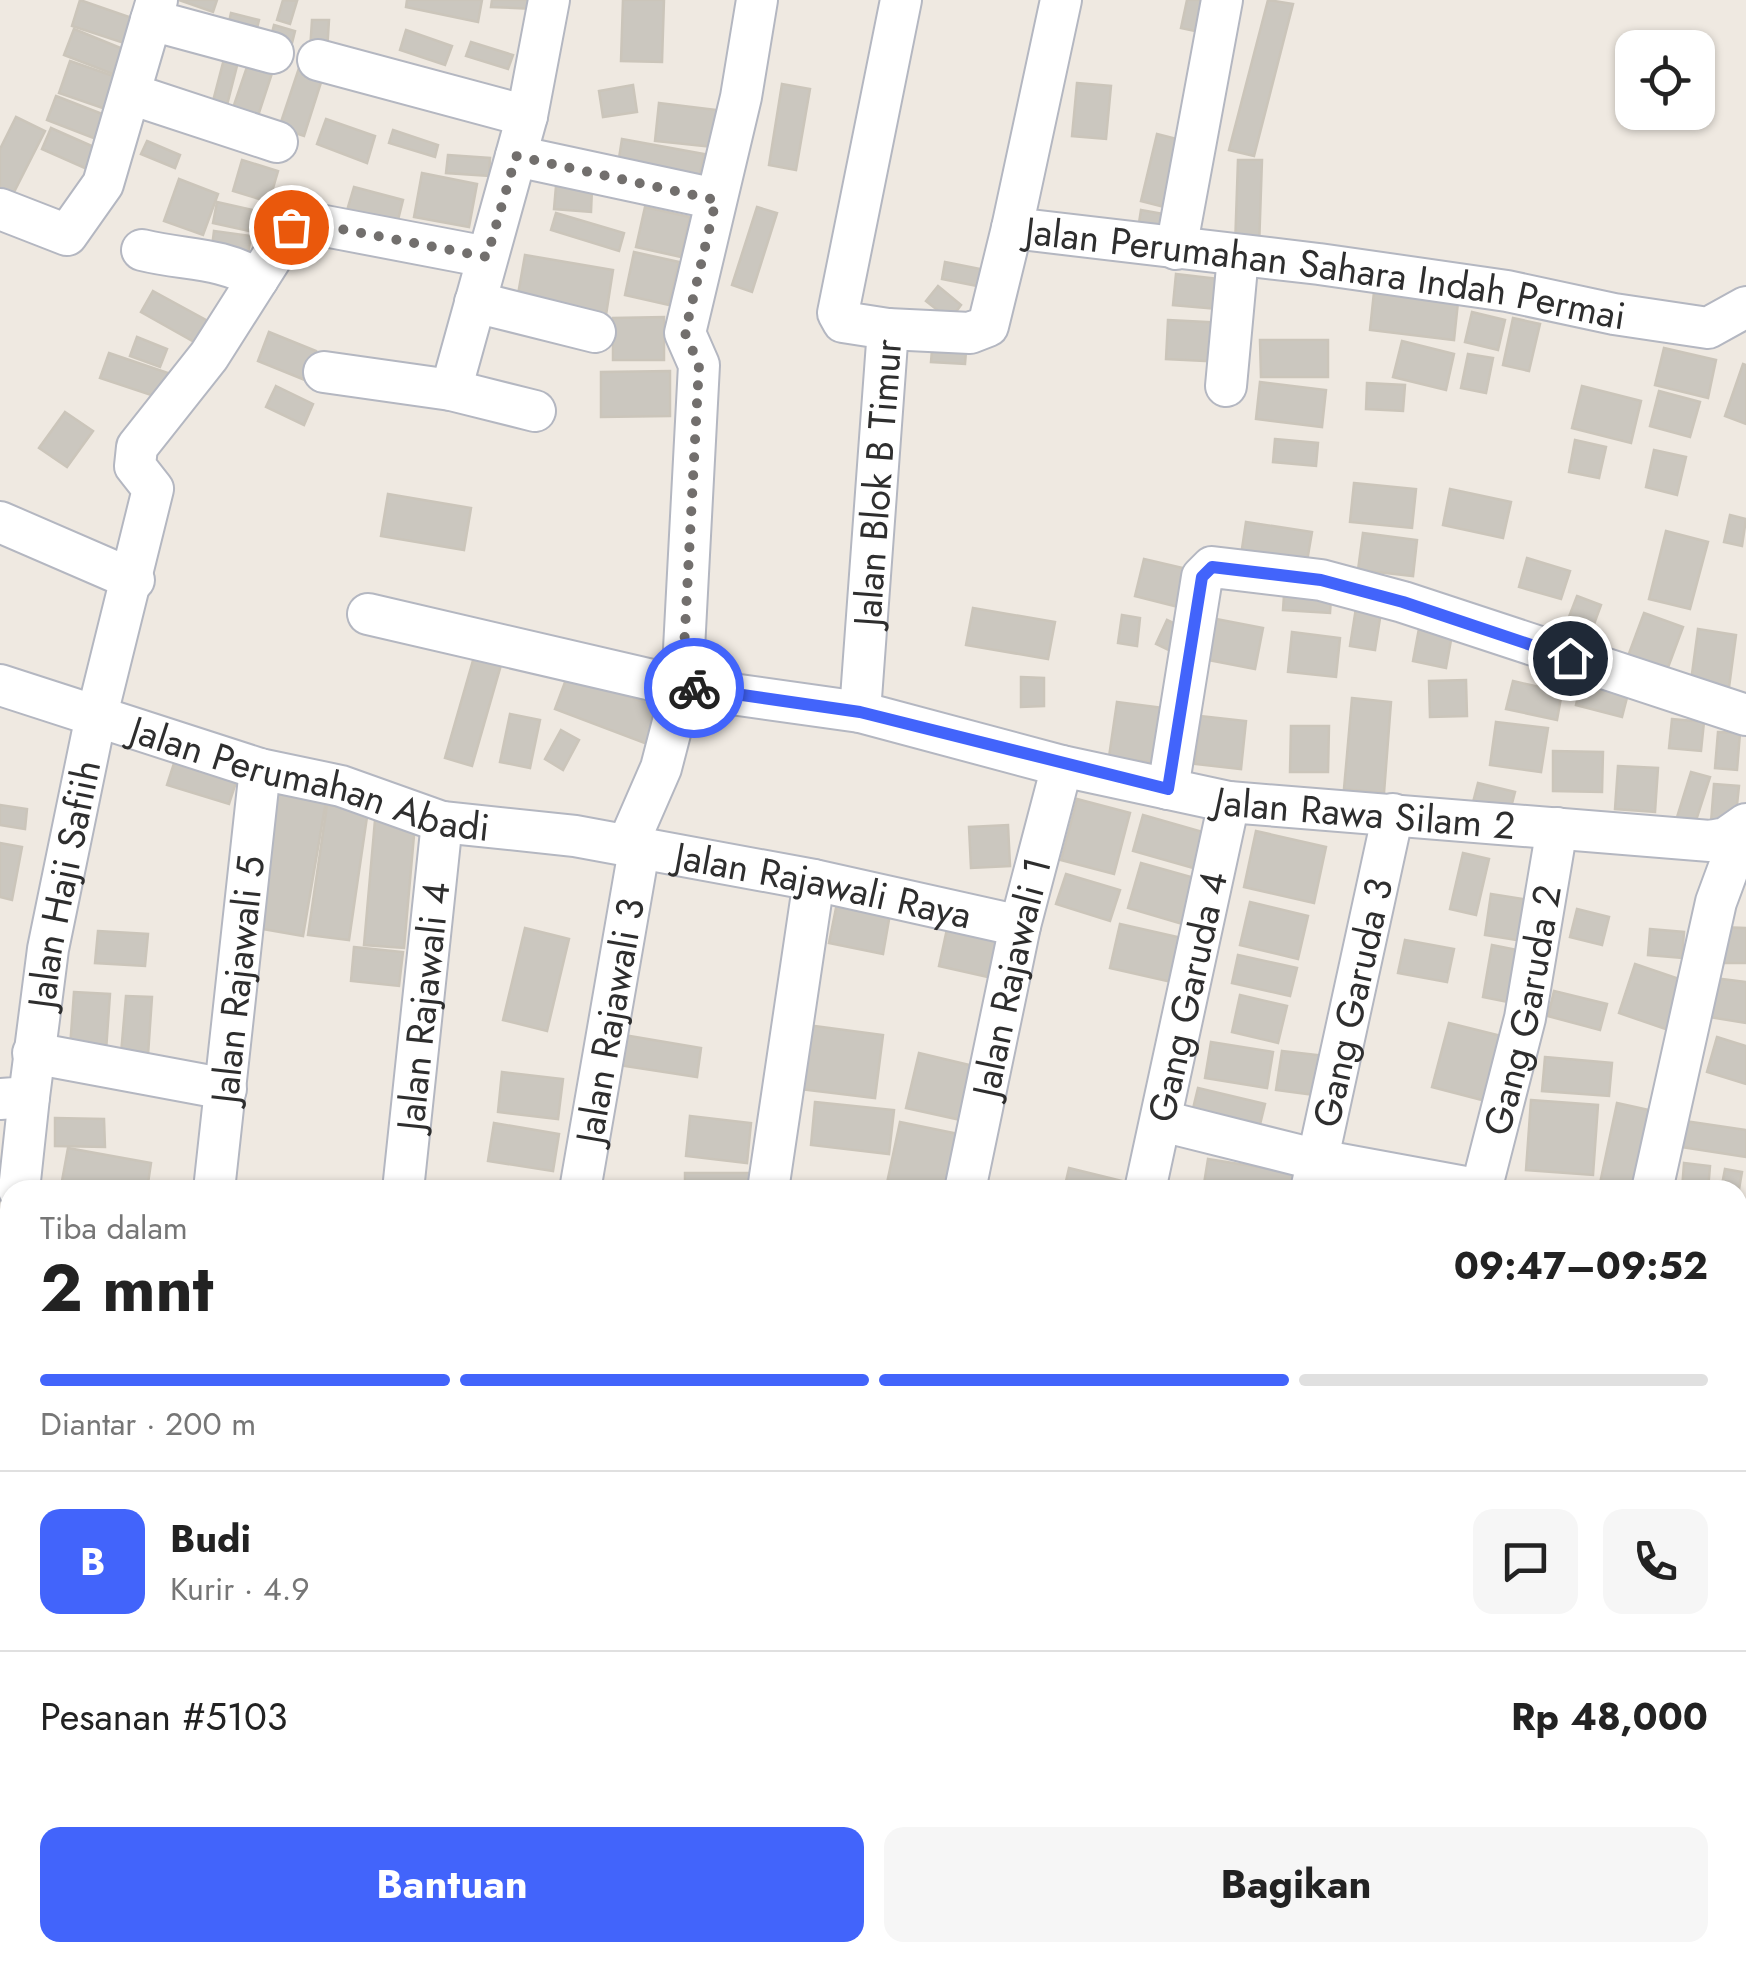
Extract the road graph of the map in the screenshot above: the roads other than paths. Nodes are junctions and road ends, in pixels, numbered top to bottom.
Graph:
1 (549, 0) edge
2 (756, 0) edge
3 (902, 0) edge
4 (1061, 0) edge
5 (1222, 0) edge
6 (154, 10) edge
7 (273, 53) dead end
8 (318, 60) dead end
9 (131, 94) junction
10 (527, 116) junction
11 (277, 142) dead end
12 (516, 156) junction
13 (716, 200) junction
14 (0, 209) edge
15 (1012, 228) junction
16 (1176, 249) junction
17 (142, 250) dead end
18 (1238, 256) junction
19 (487, 257) junction
20 (255, 284) junction
21 (475, 302) junction
22 (1746, 308) edge
23 (888, 330) junction
24 (595, 332) dead end
25 (324, 372) dead end
26 (1226, 386) dead end
27 (451, 390) junction
28 (536, 411) dead end
29 (0, 522) edge
30 (134, 580) junction
31 (368, 614) dead end
32 (0, 685) edge
33 (682, 687) junction
34 (860, 712) junction
35 (1746, 715) edge
36 (98, 716) junction
37 (1062, 766) junction
38 (260, 768) junction
39 (1168, 789) junction
40 (1228, 802) junction
41 (1394, 814) junction
42 (442, 822) junction
43 (1745, 825) edge
44 (1557, 828) junction
45 (633, 848) junction
46 (814, 880) junction
47 (1731, 904) edge
48 (1020, 926) junction
49 (33, 1053) junction
50 (226, 1089) junction
51 (14, 1098) edge
52 (1162, 1121) junction
53 (1315, 1175) edge
54 (18, 1180) edge
55 (215, 1180) edge
56 (404, 1180) edge
57 (582, 1180) edge
58 (769, 1180) edge
59 (966, 1180) edge
60 (1147, 1180) edge
61 (1370, 1180) edge
62 (1484, 1180) edge
63 (1655, 1180) edge

1 - 10 street
2 - 13 street
3 - 23 street, Jalan Blok B Timur
4 - 15 street, Jalan Perumahan Sahara Indah Permai
5 - 16 street
6 - 7 street
6 - 9 street
8 - 10 street
9 - 11 street
9 - 14 street
10 - 12 street
12 - 13 street
12 - 19 street
13 - 33 street
15 - 16 street, Jalan Perumahan Sahara Indah Permai
15 - 23 street
16 - 18 street, Jalan Perumahan Sahara Indah Permai
17 - 20 street
18 - 22 street, Jalan Perumahan Sahara Indah Permai
18 - 26 street
19 - 20 street
19 - 21 street
20 - 30 street, Jalan Haji Safiih
21 - 24 street
21 - 27 street
23 - 34 street, Jalan Blok B Timur
25 - 27 street
27 - 28 street
29 - 30 street
30 - 36 street, Jalan Haji Safiih
31 - 33 street, Jalan Rawa Silam 2
32 - 36 street, Jalan Perumahan Abadi
33 - 34 street, Jalan Rawa Silam 2
33 - 45 street
34 - 37 street, Jalan Rawa Silam 2
35 - 39 street
36 - 38 street, Jalan Perumahan Abadi
36 - 49 street, Jalan Haji Safiih
37 - 39 street, Jalan Rawa Silam 2
37 - 48 street, Jalan Rajawali 1
38 - 42 street, Jalan Perumahan Abadi
38 - 50 street, Jalan Rajawali 5
39 - 40 street, Jalan Rawa Silam 2
40 - 41 street, Jalan Rawa Silam 2
40 - 52 street, Gang Garuda 4
41 - 44 street, Jalan Rawa Silam 2
41 - 53 street, Gang Garuda 3
42 - 45 street, Jalan Perumahan Abadi
42 - 56 street, Jalan Rajawali 4
43 - 44 street, Jalan Rawa Silam 2
43 - 47 street
44 - 62 street, Gang Garuda 2
45 - 46 street, Jalan Rajawali Raya
45 - 57 street, Jalan Rajawali 3
46 - 48 street, Jalan Rajawali Raya
46 - 58 street
47 - 63 street
48 - 59 street, Jalan Rajawali 1
49 - 50 street
49 - 51 street, Jalan Haji Safiih
50 - 55 street, Jalan Rajawali 5
51 - 54 street, Jalan Haji Safiih
52 - 53 street
52 - 60 street, Gang Garuda 4
53 - 61 street

